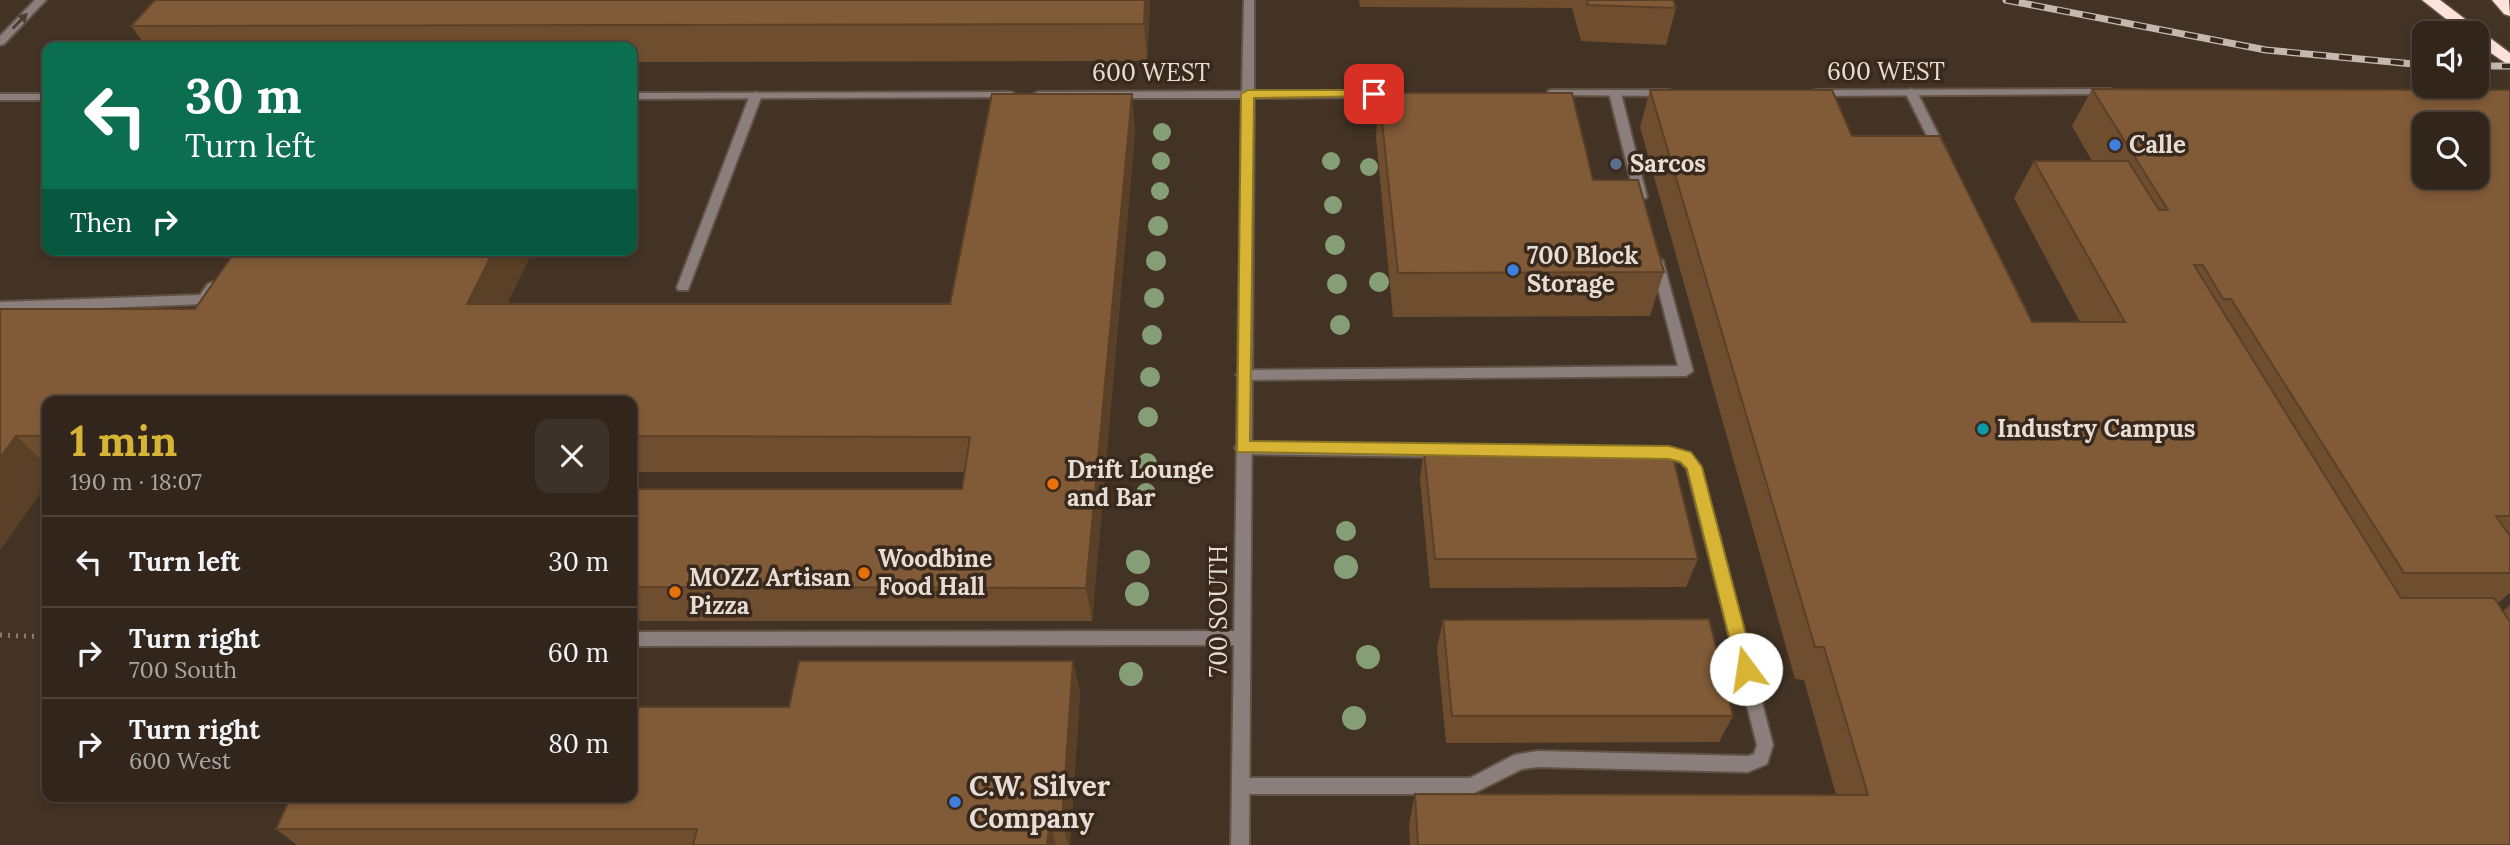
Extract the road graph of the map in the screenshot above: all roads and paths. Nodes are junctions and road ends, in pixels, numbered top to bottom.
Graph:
1 (41, 0) edge
2 (1250, 0) edge
3 (2430, 0) edge
4 (2500, 0) edge
5 (2510, 11) edge
6 (2458, 21) edge
7 (0, 42) edge
8 (2489, 45) edge
9 (2510, 61) edge
10 (1911, 92) junction
11 (2118, 92) edge
12 (1414, 93) edge
13 (1534, 93) edge
14 (1615, 93) junction
15 (1682, 93) edge
16 (1803, 93) edge
17 (1248, 94) junction
18 (756, 95) junction
19 (637, 96) edge
20 (0, 97) edge
21 (42, 97) edge
22 (1947, 163) edge
23 (1645, 212) edge
24 (1655, 252) edge
25 (218, 280) edge
26 (683, 288) dead end
27 (0, 307) edge
28 (1243, 375) junction
29 (1242, 448) junction
30 (1451, 451) edge
31 (1642, 453) edge
32 (0, 635) edge
33 (42, 637) edge
34 (1242, 638) junction
35 (637, 639) edge
36 (1241, 786) junction
37 (1240, 845) edge

7 -> 1 street
2 - 17 street, 700 SOUTH
3 - 6 highway
4 - 5 highway
8 - 9 highway
10 - 11 street, 600 WEST
10 - 16 street, 600 WEST
10 - 22 street
12 - 17 street, 600 WEST
13 - 14 street
14 - 15 street
14 - 23 street
17 - 18 street, 600 WEST
17 - 28 street, 700 SOUTH
18 - 19 street, 600 WEST
18 - 26 street
20 - 21 street
24 - 28 street
25 - 27 street
28 - 29 street, 700 SOUTH
29 - 30 street
29 - 34 street, 700 SOUTH
31 - 36 street
32 - 33 path
34 - 35 street
34 - 36 street, 700 SOUTH
36 - 37 street, 700 SOUTH

